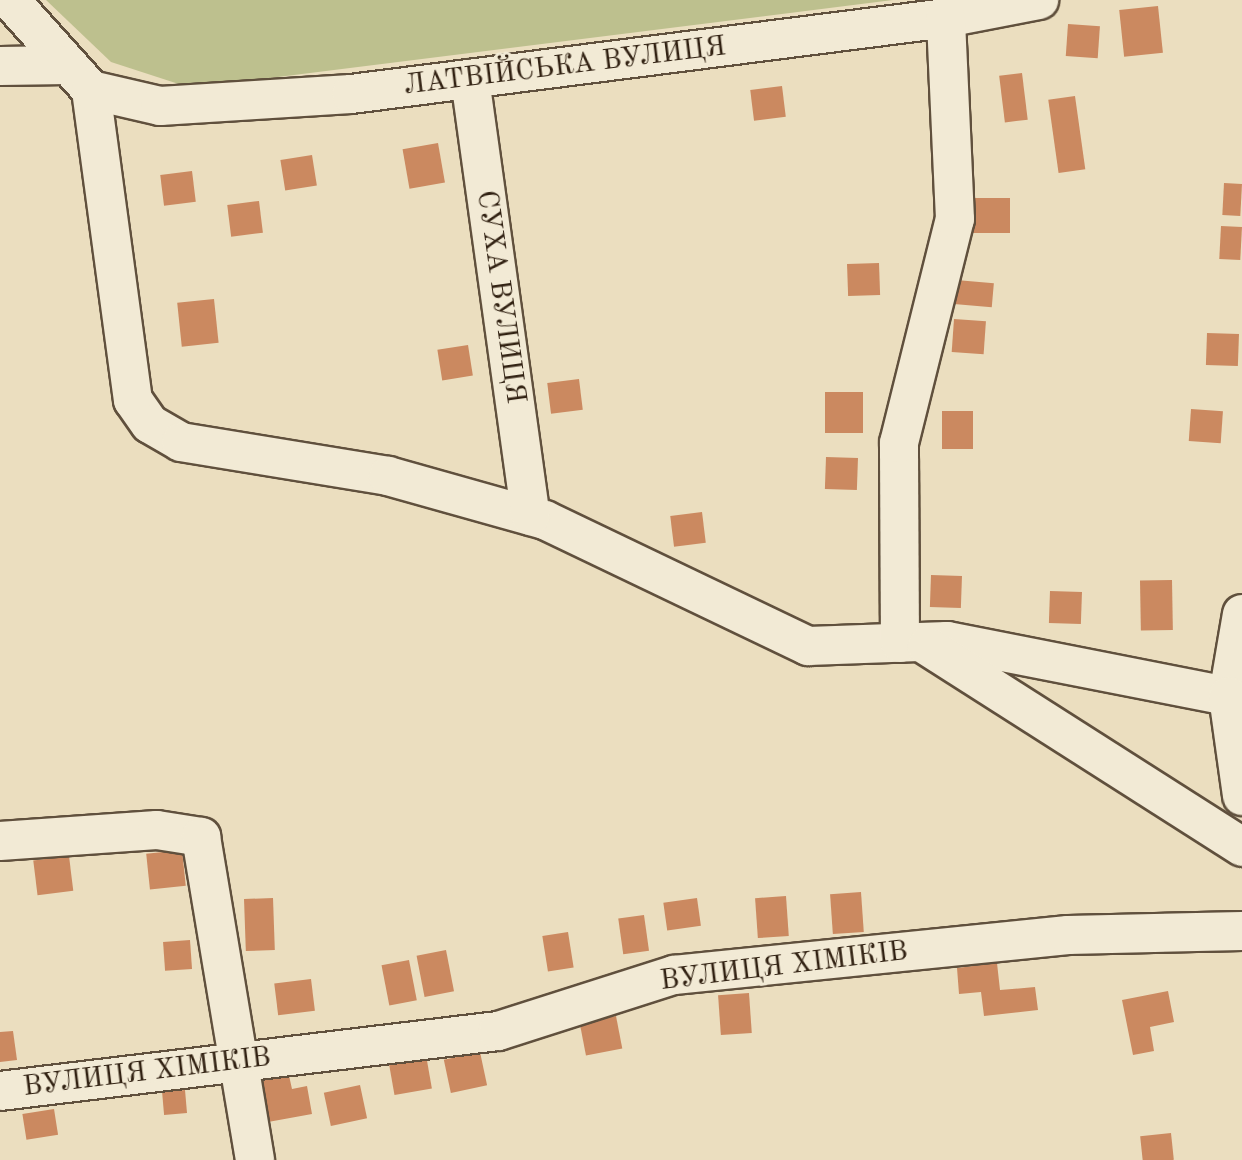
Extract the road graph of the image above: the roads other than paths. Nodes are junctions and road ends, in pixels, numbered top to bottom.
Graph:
1 (10, 0) edge
2 (1039, 0) edge
3 (946, 18) junction
4 (0, 66) edge
5 (79, 77) junction
6 (470, 79) junction
7 (531, 516) junction
8 (1242, 614) edge
9 (910, 642) junction
10 (1235, 703) edge
11 (1242, 796) edge
12 (0, 841) edge
13 (1242, 847) edge
14 (1242, 931) edge
15 (237, 1062) junction
16 (0, 1091) edge
17 (255, 1160) edge

1 - 5 street
2 - 3 street, ЛАТВІЙСЬКА ВУЛИЦЯ
3 - 6 street, ЛАТВІЙСЬКА ВУЛИЦЯ
3 - 9 street
4 - 5 street, ЛАТВІЙСЬКА ВУЛИЦЯ
5 - 6 street, ЛАТВІЙСЬКА ВУЛИЦЯ
5 - 7 street
6 - 7 street, СУХА ВУЛИЦЯ
7 - 9 street
8 - 10 street
9 - 10 street
9 - 13 street
10 - 11 street
12 - 15 street
14 - 15 street, ВУЛИЦЯ ХІМІКІВ
15 - 16 street, ВУЛИЦЯ ХІМІКІВ
15 - 17 street

